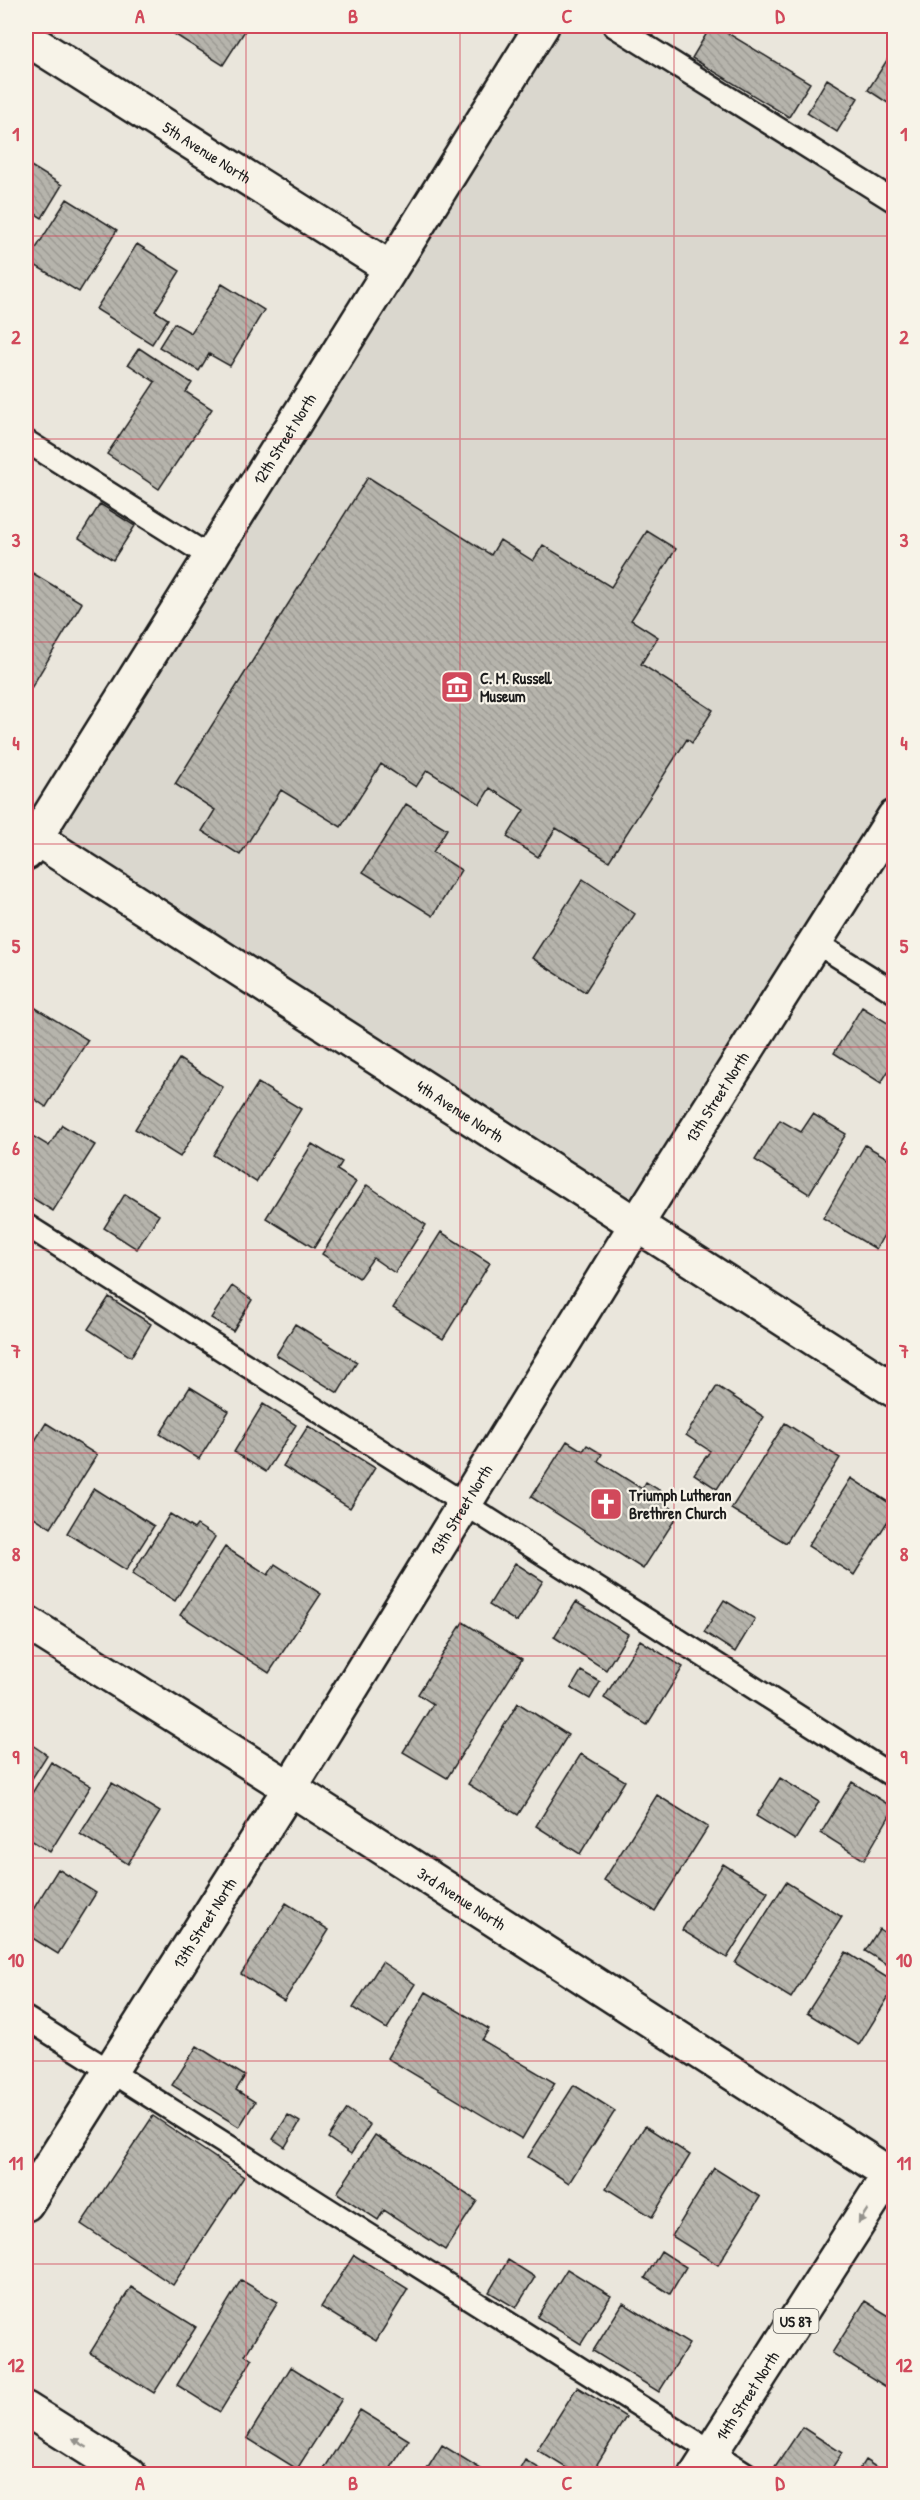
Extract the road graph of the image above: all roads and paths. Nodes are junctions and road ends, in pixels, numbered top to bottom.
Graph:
1 (542, 26) edge
2 (614, 26) edge
3 (26, 38) edge
4 (894, 201) edge
5 (390, 268) junction
6 (26, 441) edge
7 (212, 558) junction
8 (894, 817) edge
9 (28, 841) edge
10 (815, 942) junction
11 (894, 992) edge
12 (26, 1225) edge
13 (636, 1225) junction
14 (894, 1390) edge
15 (464, 1504) junction
16 (26, 1622) edge
17 (894, 1777) edge
18 (290, 1788) junction
19 (26, 2018) edge
20 (109, 2072) junction
21 (893, 2173) edge
22 (26, 2204) edge
23 (26, 2409) edge
24 (704, 2463) edge
25 (129, 2475) edge
26 (747, 2475) edge

1 - 5 street, 12th Street North
2 - 4 lane
3 - 5 street, 5th Avenue North
5 - 7 street, 12th Street North
6 - 7 lane
7 - 9 street, 12th Street North
8 - 10 street, 13th Street North
9 - 13 street, 4th Avenue North
10 - 11 lane
10 - 13 street, 13th Street North
12 - 15 lane
13 - 14 street, 4th Avenue North
13 - 15 street, 13th Street North
15 - 17 lane
15 - 18 street, 13th Street North
16 - 18 street, 3rd Avenue North
18 - 20 street, 13th Street North
18 - 21 street, 3rd Avenue North
19 - 20 lane
20 - 22 street, 13th Street North
20 - 24 lane
21 -> 24 street, 14th Street North / US 87
25 -> 23 street
24 - 26 lane

